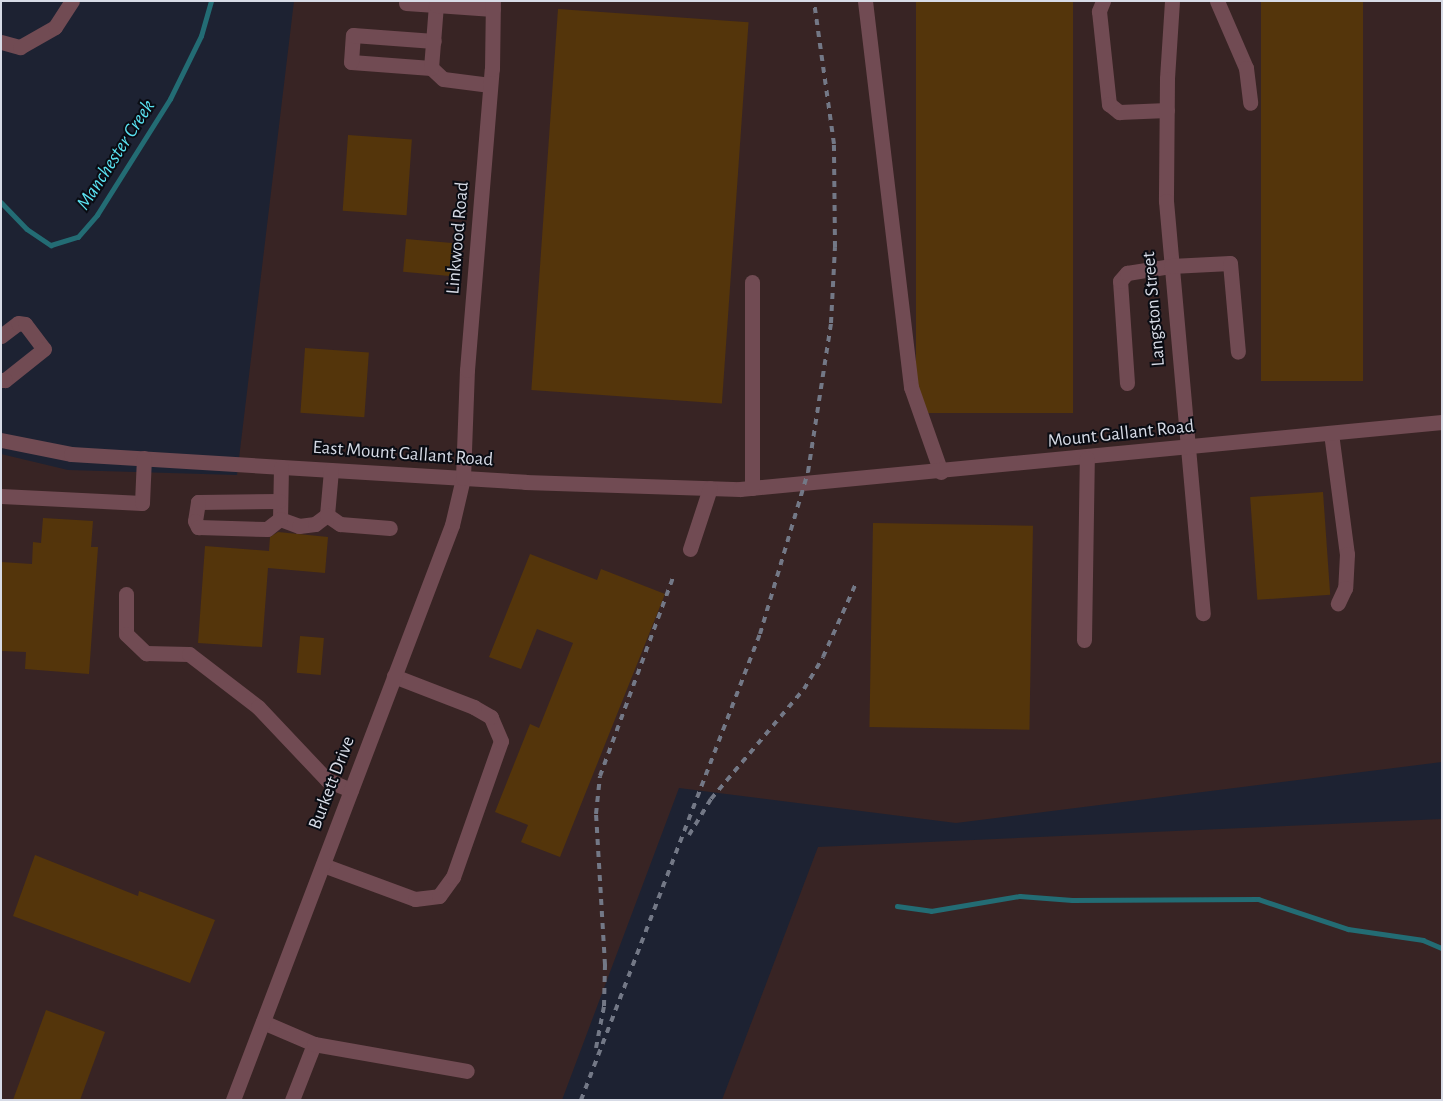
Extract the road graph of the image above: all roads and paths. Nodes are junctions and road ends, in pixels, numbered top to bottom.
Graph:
1 (72, 1) edge
2 (865, 1) edge
3 (1103, 1) edge
4 (1172, 1) edge
5 (1217, 1) edge
6 (406, 3) dead end
7 (437, 3) edge
8 (493, 5) edge
9 (434, 41) junction
10 (1, 42) edge
11 (431, 68) junction
12 (490, 85) junction
13 (1250, 103) dead end
14 (1167, 110) junction
15 (1170, 266) junction
16 (752, 282) dead end
17 (1, 336) edge
18 (1238, 352) dead end
19 (1, 380) edge
20 (1127, 383) dead end
21 (1442, 422) edge
22 (1331, 433) junction
23 (1, 440) edge
24 (1186, 448) junction
25 (144, 458) junction
26 (1087, 458) junction
27 (281, 467) junction
28 (331, 470) junction
29 (941, 472) junction
30 (463, 478) junction
31 (805, 484) joint
32 (710, 488) junction
33 (752, 488) junction
34 (1, 496) edge
35 (279, 501) junction
36 (326, 515) junction
37 (280, 519) junction
38 (390, 528) dead end
39 (690, 549) dead end
40 (126, 594) dead end
41 (1338, 603) dead end
42 (1203, 613) dead end
43 (1084, 640) dead end
44 (394, 676) junction
45 (351, 790) junction
46 (323, 865) junction
47 (263, 1022) junction
48 (314, 1044) junction
49 (467, 1071) dead end
50 (233, 1100) edge
51 (292, 1100) edge

1 - 10 street
2 - 29 street
3 - 14 street
4 - 14 street, Langston Street
5 - 13 street
6 - 7 street
7 - 8 street
7 - 9 street
8 - 12 street, Linkwood Road
9 - 11 street
9 - 11 street
11 - 12 street
12 - 30 street, Linkwood Road
14 - 15 street, Langston Street
15 - 18 street
15 - 20 street
15 - 24 street, Langston Street
16 - 33 street
17 - 19 street
21 - 22 street, Mount Gallant Road
22 - 24 street, Mount Gallant Road
22 - 41 street
23 - 25 street, East Mount Gallant Road
24 - 26 street, Mount Gallant Road
24 - 42 street, Langston Street
25 - 27 street, East Mount Gallant Road
25 - 34 street
26 - 29 street, Mount Gallant Road
26 - 43 street
27 - 28 street, East Mount Gallant Road
27 - 35 street
28 - 30 street, East Mount Gallant Road
28 - 36 street
29 - 31 street, Mount Gallant Road
30 - 32 street, East Mount Gallant Road
30 - 44 street, Burkett Drive
31 - 33 street, East Mount Gallant Road
32 - 33 street, East Mount Gallant Road
32 - 39 street
35 - 37 street
35 - 37 street
36 - 37 street
36 - 38 street
40 - 45 street
44 - 45 street, Burkett Drive
44 - 46 street
45 - 46 street, Burkett Drive
46 - 47 street, Burkett Drive
47 - 48 street
47 - 50 street, Burkett Drive
48 - 49 street
48 - 51 street

